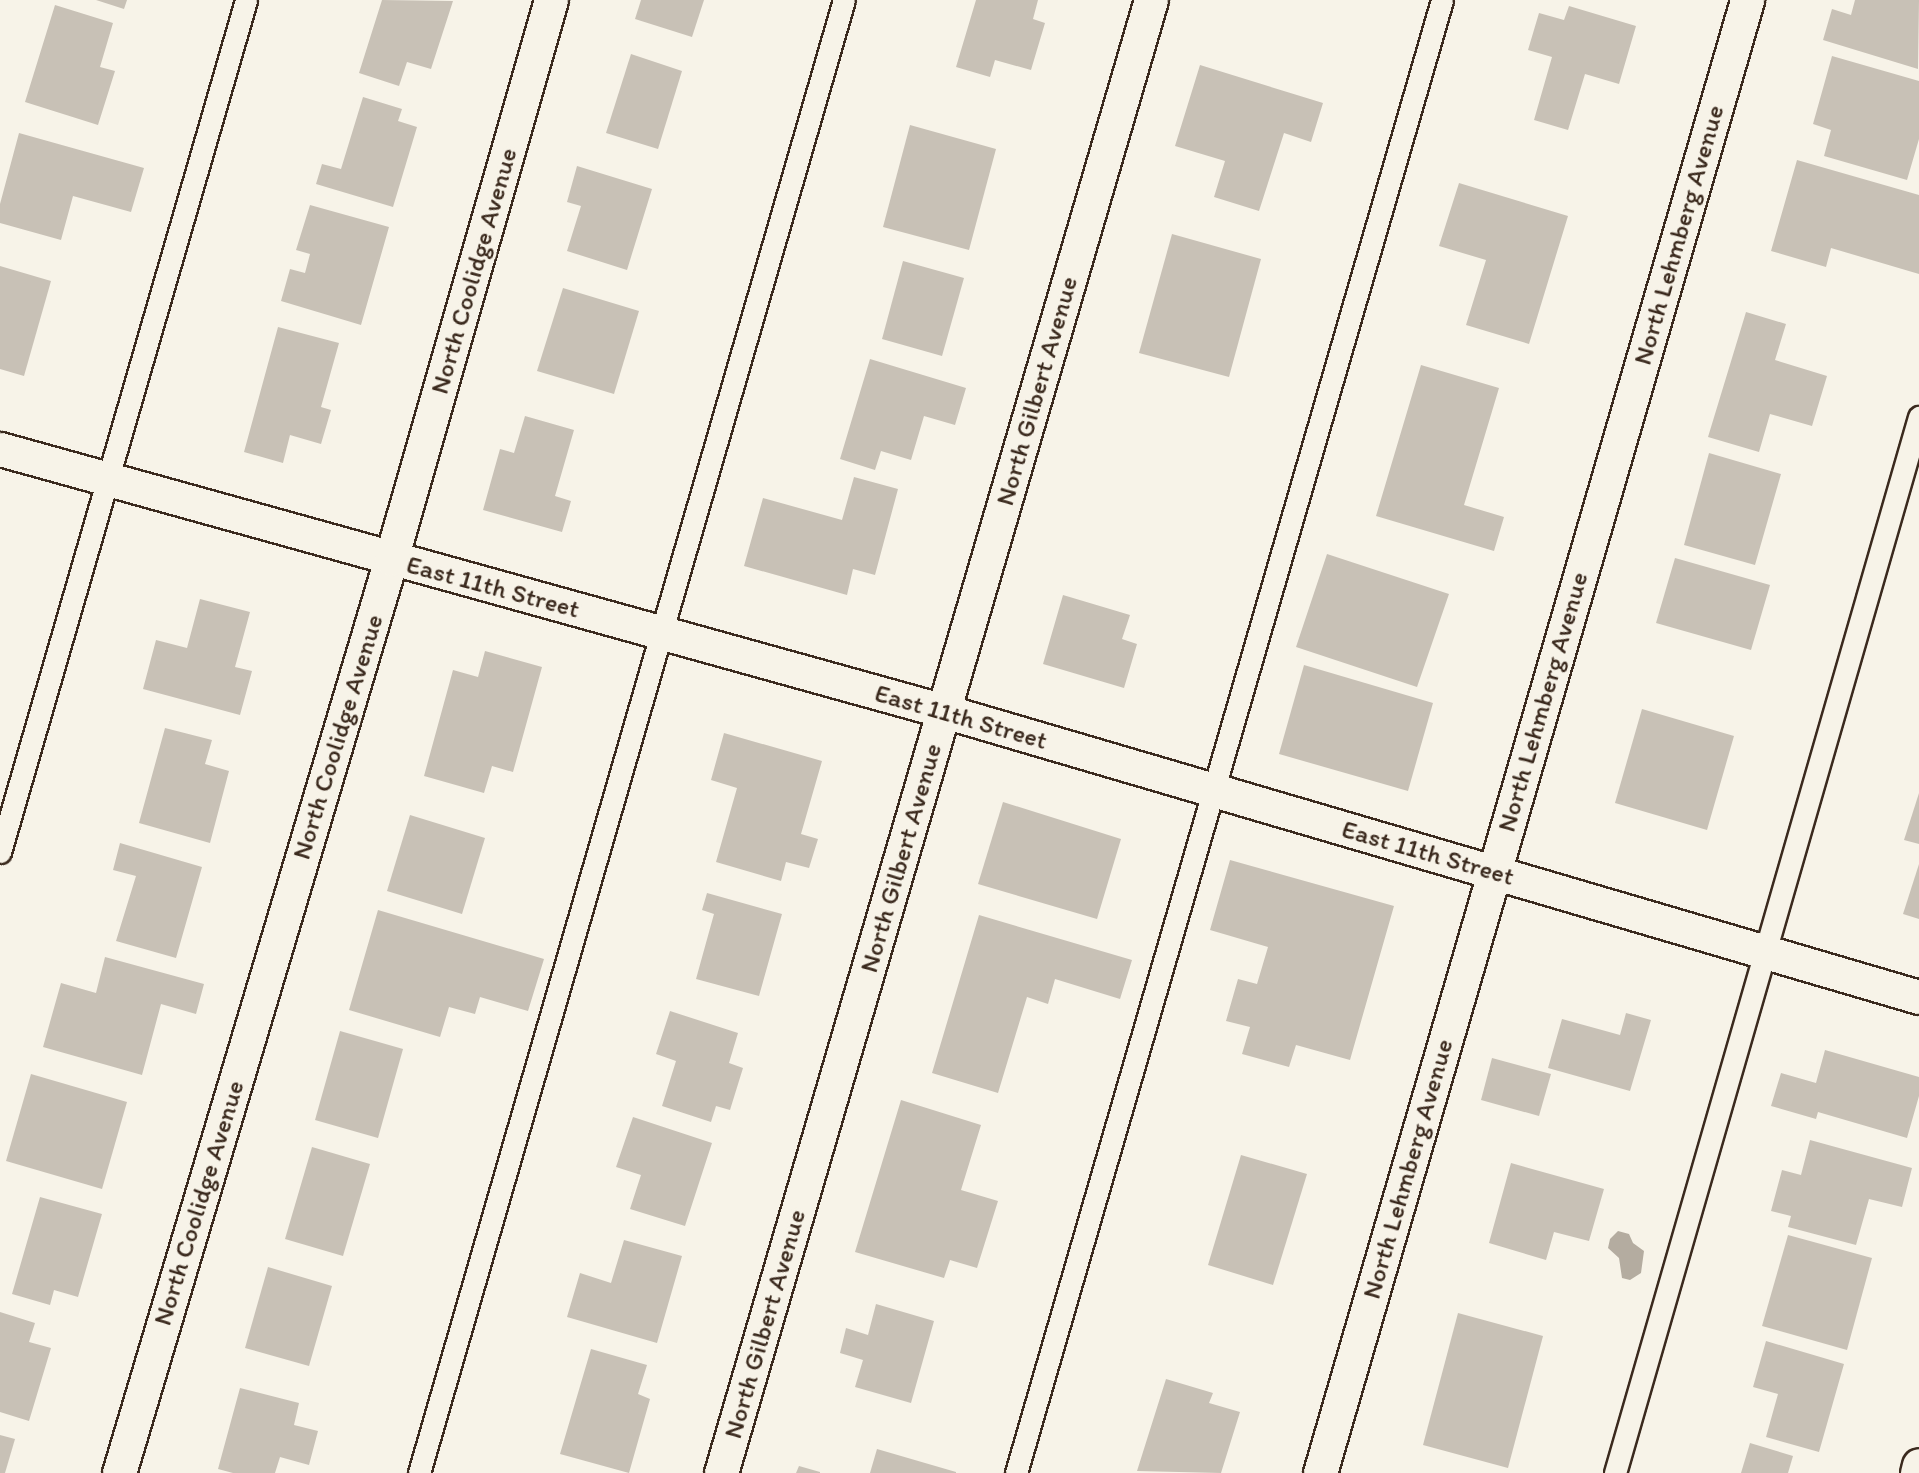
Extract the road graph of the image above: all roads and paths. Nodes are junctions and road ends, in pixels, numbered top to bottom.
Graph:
1 (246, 0) edge
2 (551, 0) edge
3 (844, 0) edge
4 (1151, 0) edge
5 (1442, 0) edge
6 (1747, 0) edge
7 (1919, 417) edge
8 (0, 449) edge
9 (107, 479) junction
10 (391, 559) junction
11 (661, 633) junction
12 (944, 711) junction
13 (1214, 790) junction
14 (0, 852) edge
15 (1494, 872) junction
16 (1765, 952) junction
17 (1919, 997) edge
18 (1919, 1465) edge
19 (119, 1473) edge
20 (419, 1473) edge
21 (721, 1473) edge
22 (1016, 1473) edge
23 (1320, 1473) edge
24 (1615, 1473) edge
25 (1917, 1473) edge

1 - 9 lane
2 - 10 street, North Coolidge Avenue
3 - 11 lane
4 - 12 street, North Gilbert Avenue
5 - 13 lane
6 - 15 street, North Lehmberg Avenue
7 - 16 lane
8 - 9 street, East 11th Street
9 - 10 street, East 11th Street
9 - 14 lane
10 - 11 street, East 11th Street
10 - 19 street, North Coolidge Avenue
11 - 12 street, East 11th Street
11 - 20 lane
12 - 13 street, East 11th Street
12 - 21 street, North Gilbert Avenue
13 - 15 street, East 11th Street
13 - 22 lane
15 - 16 street, East 11th Street
15 - 23 street, North Lehmberg Avenue
16 - 17 street, East 11th Street
16 - 24 lane
18 - 25 street

